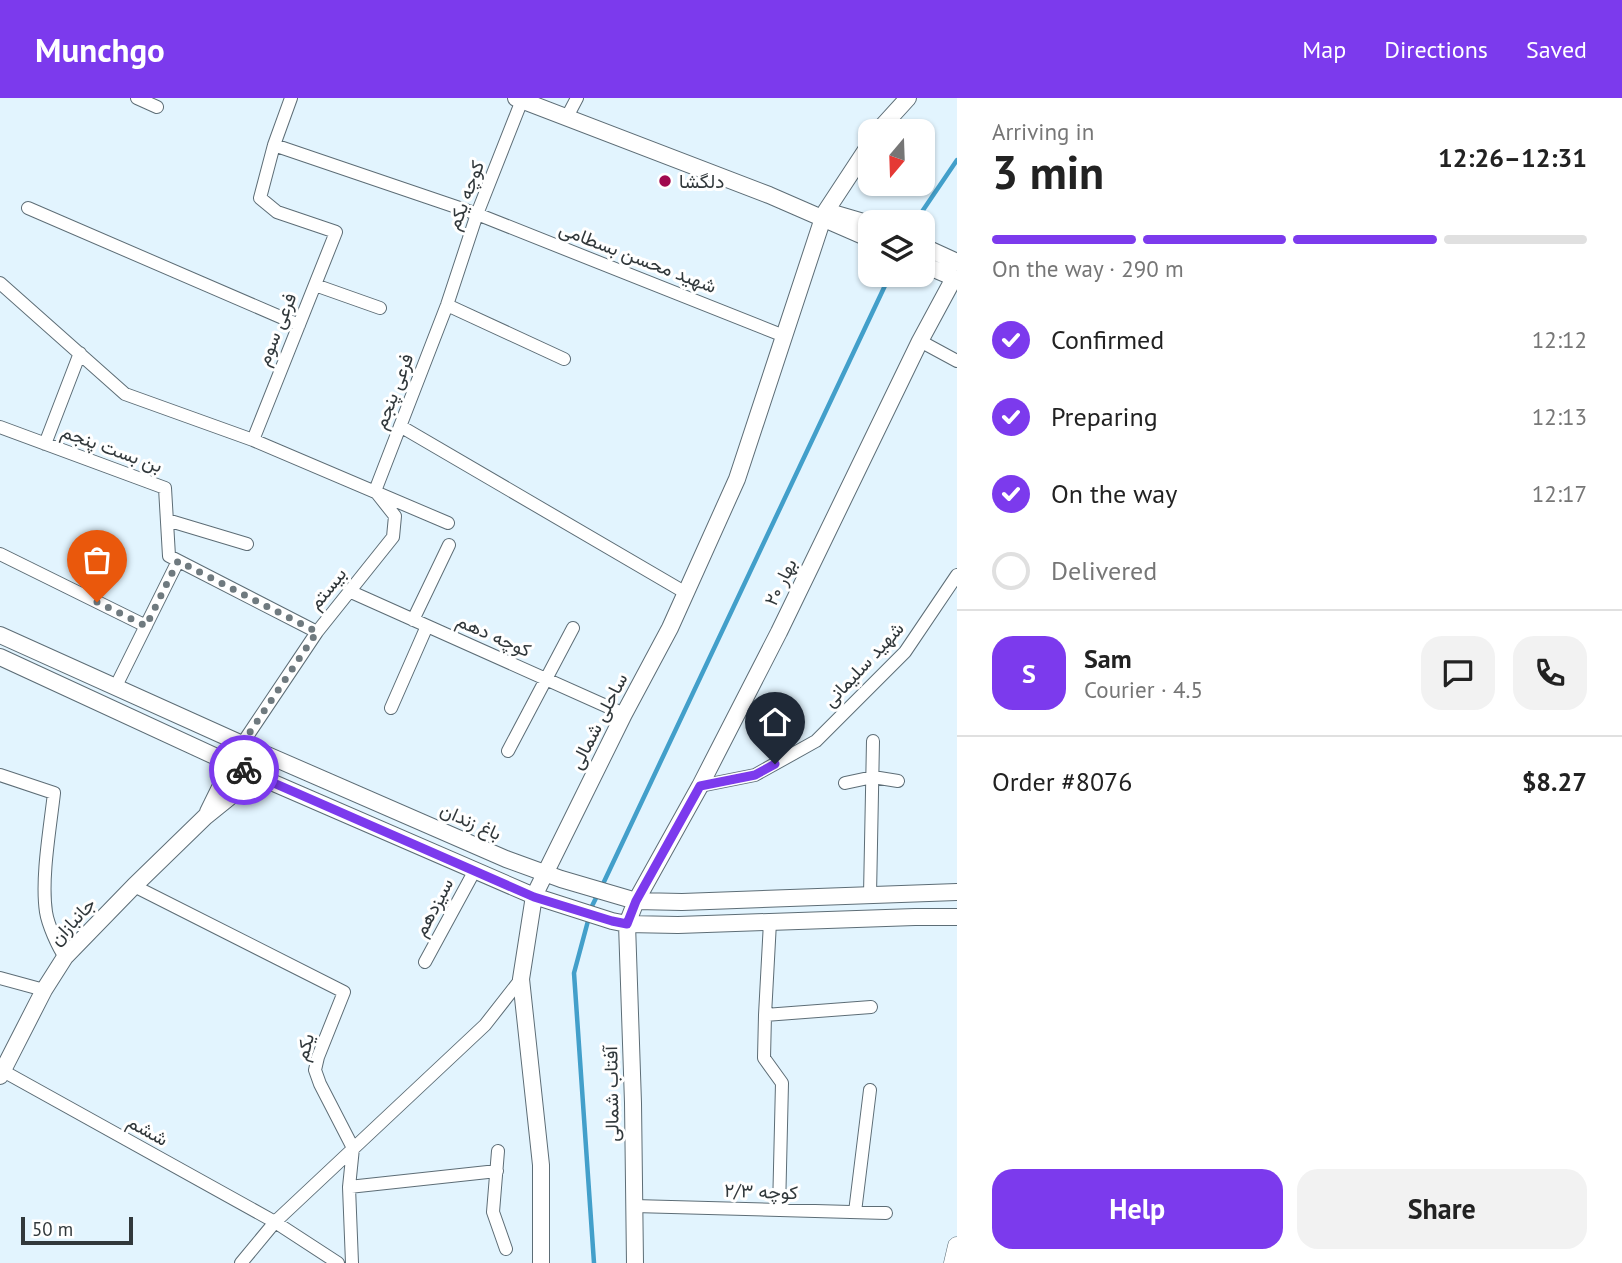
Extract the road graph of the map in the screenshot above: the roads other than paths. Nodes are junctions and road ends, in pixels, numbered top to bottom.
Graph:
1 (136, 98) edge
2 (291, 98) edge
3 (576, 98) edge
4 (908, 98) edge
5 (519, 99) edge
6 (157, 107) dead end
7 (567, 117) junction
8 (889, 119) edge
9 (274, 145) junction
10 (858, 163) edge
11 (28, 208) dead end
12 (477, 214) junction
13 (824, 215) junction
14 (858, 227) edge
15 (947, 269) edge
16 (0, 284) edge
17 (314, 285) junction
18 (447, 305) junction
19 (380, 308) dead end
20 (299, 325) junction
21 (784, 336) junction
22 (920, 341) junction
23 (80, 353) junction
24 (564, 359) dead end
25 (957, 361) edge
26 (400, 426) junction
27 (0, 427) edge
28 (253, 440) junction
29 (45, 444) junction
30 (375, 491) junction
31 (167, 520) junction
32 (448, 523) dead end
33 (247, 544) dead end
34 (449, 545) dead end
35 (0, 554) edge
36 (178, 561) junction
37 (957, 575) edge
38 (349, 591) junction
39 (686, 593) junction
40 (413, 620) junction
41 (146, 626) junction
42 (427, 626) junction
43 (573, 628) dead end
44 (317, 632) junction
45 (0, 635) edge
46 (0, 657) edge
47 (546, 679) junction
48 (115, 688) junction
49 (391, 709) dead end
50 (624, 714) junction
51 (873, 741) dead end
52 (242, 744) junction
53 (508, 751) dead end
54 (231, 764) junction
55 (0, 775) edge
56 (873, 777) junction
57 (262, 778) junction
58 (898, 781) dead end
59 (845, 783) dead end
60 (700, 786) junction
61 (205, 817) junction
62 (475, 870) junction
63 (545, 874) junction
64 (134, 886) junction
65 (957, 892) edge
66 (870, 895) junction
67 (534, 897) junction
68 (629, 898) junction
69 (957, 917) edge
70 (620, 922) junction
71 (770, 922) junction
72 (65, 957) junction
73 (425, 962) dead end
74 (0, 978) edge
75 (521, 979) junction
76 (44, 990) junction
77 (871, 1007) dead end
78 (765, 1015) junction
79 (1, 1074) edge
80 (870, 1090) dead end
81 (354, 1149) junction
82 (498, 1151) dead end
83 (497, 1171) junction
84 (349, 1187) junction
85 (634, 1206) junction
86 (779, 1210) junction
87 (855, 1212) junction
88 (886, 1213) dead end
89 (275, 1222) junction
90 (957, 1246) edge
91 (506, 1249) dead end
92 (241, 1263) edge
93 (338, 1263) edge
94 (352, 1263) edge
95 (541, 1263) edge
96 (635, 1263) edge
97 (953, 1263) edge

1 - 6 street
2 - 9 street
3 - 7 street
4 - 8 street
5 - 7 street
5 - 12 street, کوچه یکم
7 - 13 street
9 - 12 street, شهید محسن بسطامی
9 - 17 street, فرعی سوم
10 - 13 street, ساحلی شمالی
11 - 20 street
12 - 18 street, کوچه یکم
12 - 21 street, شهید محسن بسطامی
13 - 14 street
13 - 21 street, ساحلی شمالی
15 - 22 street, بهار ۲۰
16 - 23 street
17 - 19 street
17 - 20 street, فرعی سوم
18 - 24 street
18 - 26 street, فرعی پنجم
20 - 28 street, فرعی سوم
21 - 39 street, ساحلی شمالی
22 - 25 street
22 - 60 street, بهار ۲۰
23 - 28 street
23 - 29 street
26 - 30 street, فرعی پنجم
26 - 39 street
27 - 29 street, بن بست پنجم
28 - 30 street
29 - 31 street, بن بست پنجم
30 - 32 street
30 - 38 street, بیستم
31 - 33 street
31 - 36 street
34 - 40 street
35 - 41 street
36 - 41 street
36 - 44 street
37 - 60 street, شهید سلیمانی
38 - 40 street, کوچه دهم
38 - 44 street, بیستم
39 - 50 street, ساحلی شمالی
40 - 42 street, کوچه دهم
41 - 48 street
42 - 47 street, کوچه دهم
42 - 49 street
43 - 47 street
44 - 52 street, بیستم
45 - 48 street, باغ زندان
46 - 54 street
47 - 50 street, کوچه دهم
47 - 53 street
48 - 52 street, باغ زندان
50 - 63 street, ساحلی شمالی
51 - 56 street
52 - 54 street, جانبازان
52 - 63 street, باغ زندان
54 - 57 street
54 - 61 street, جانبازان
55 - 72 street
56 - 58 street
56 - 59 street
56 - 66 street
57 - 61 street, جانبازان
57 - 62 street
60 - 68 street, بهار ۲۰
61 - 64 street, جانبازان
62 - 67 street
62 - 73 street, سیزدهم
63 - 67 street, ساحلی شمالی
63 - 68 street, باغ زندان
64 - 72 street, جانبازان
64 - 81 street, یکم
65 - 66 street, باغ زندان
66 - 68 street, باغ زندان
67 - 70 street
67 - 75 street, ساحلی شمالی
68 - 70 street, بهار ۲۰
69 - 71 street
70 - 71 street
70 - 85 street, آفتاب شمالی
71 - 78 street
72 - 76 street, جانبازان
74 - 76 street
75 - 81 street
75 - 95 street, ساحلی شمالی
76 - 79 street, جانبازان
77 - 78 street
78 - 86 street
79 - 89 street, ششم
80 - 87 street
81 - 84 street
81 - 89 street
82 - 83 street
83 - 84 street
83 - 91 street
84 - 94 street
85 - 86 street, کوچه ۲/۳
85 - 96 street, آفتاب شمالی
86 - 87 street, کوچه ۲/۳
87 - 88 street, کوچه ۲/۳
89 - 92 street
89 - 93 street, ششم
90 - 97 main road

